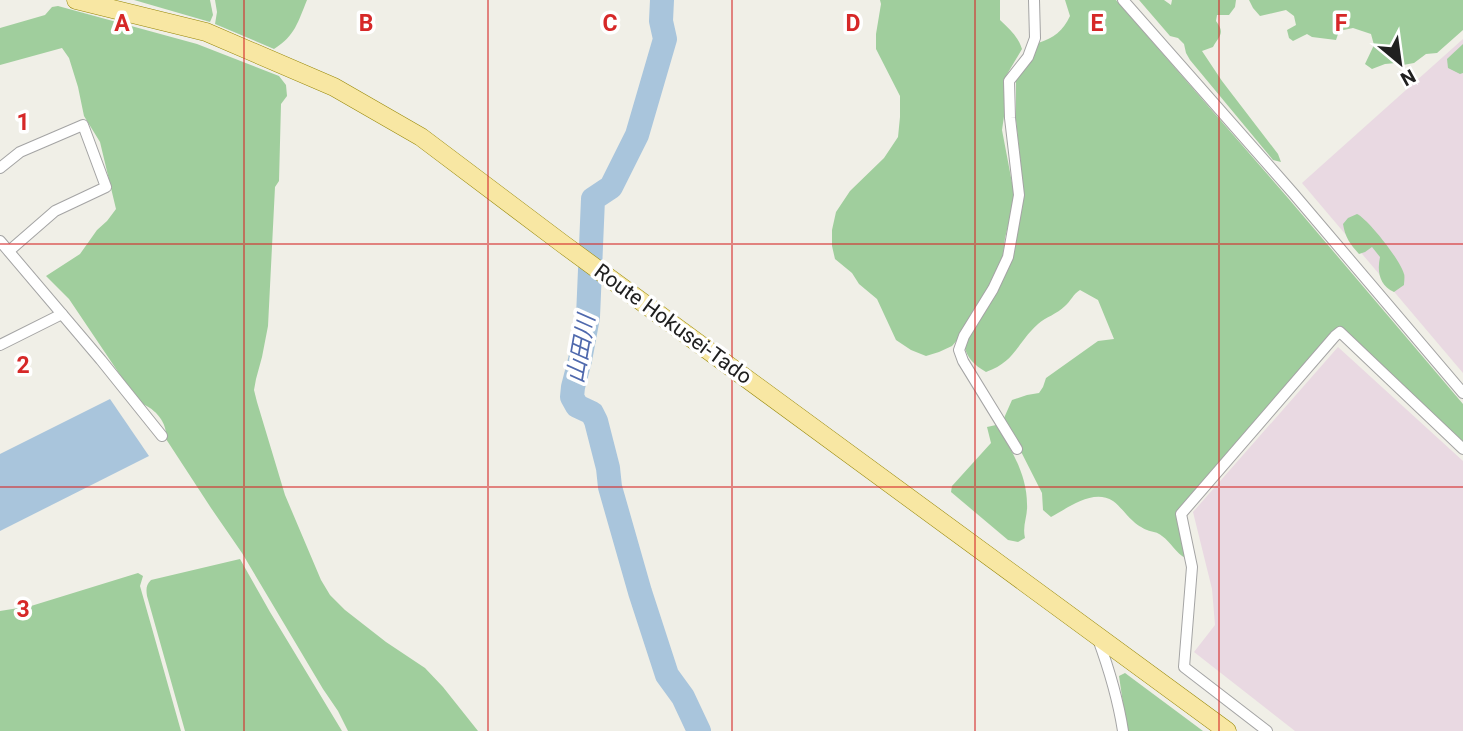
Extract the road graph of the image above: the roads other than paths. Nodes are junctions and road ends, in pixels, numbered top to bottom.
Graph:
1 (76, 0) edge
2 (1034, 0) edge
3 (1123, 0) edge
4 (0, 168) edge
5 (3, 244) edge
6 (62, 314) junction
7 (0, 345) edge
8 (1463, 393) edge
9 (162, 436) dead end
10 (1017, 449) dead end
11 (1463, 449) edge
12 (1097, 637) junction
13 (1123, 731) edge
14 (1227, 731) edge
15 (1267, 731) edge

1 - 12 main road, Route Hokusei-Tado
2 - 10 street
3 - 8 street
4 - 5 street
5 - 6 street
6 - 7 street
6 - 9 street
11 - 15 street
12 - 13 street
12 - 14 main road, Route Hokusei-Tado

